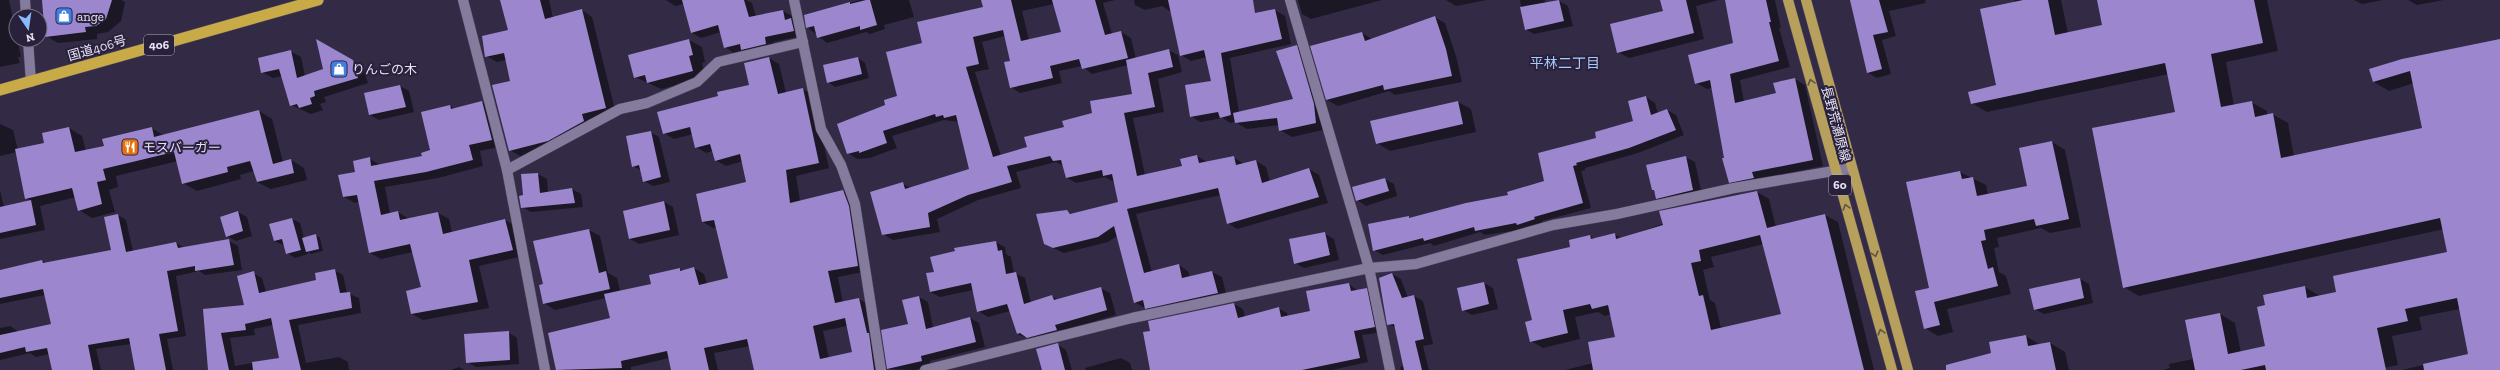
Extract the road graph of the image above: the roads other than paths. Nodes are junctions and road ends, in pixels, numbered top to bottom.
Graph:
1 (318, 0) edge
2 (463, 0) edge
3 (794, 0) edge
4 (1290, 0) edge
5 (1788, 0) edge
6 (1806, 0) edge
7 (803, 42) junction
8 (29, 48) edge
9 (31, 82) junction
10 (0, 90) edge
11 (1851, 168) junction
12 (507, 170) junction
13 (1836, 171) junction
14 (1369, 268) junction
15 (545, 370) edge
16 (881, 370) edge
17 (925, 370) edge
18 (1390, 370) edge
19 (1892, 370) edge
20 (1908, 370) edge

1 - 9 highway, 国道406号 / 406
2 - 12 street
3 - 7 street
4 - 14 street
13 -> 5 main road, 長野荒瀬原線 / 60
6 - 11 main road, 長野荒瀬原線 / 60
7 - 12 street
7 - 16 street
8 - 9 street
9 - 10 highway, 国道406号 / 406
11 - 13 street
11 -> 20 main road, 長野荒瀬原線 / 60
12 - 15 street
13 - 14 street
19 -> 13 main road, 長野荒瀬原線 / 60
14 - 17 street
14 - 18 street

